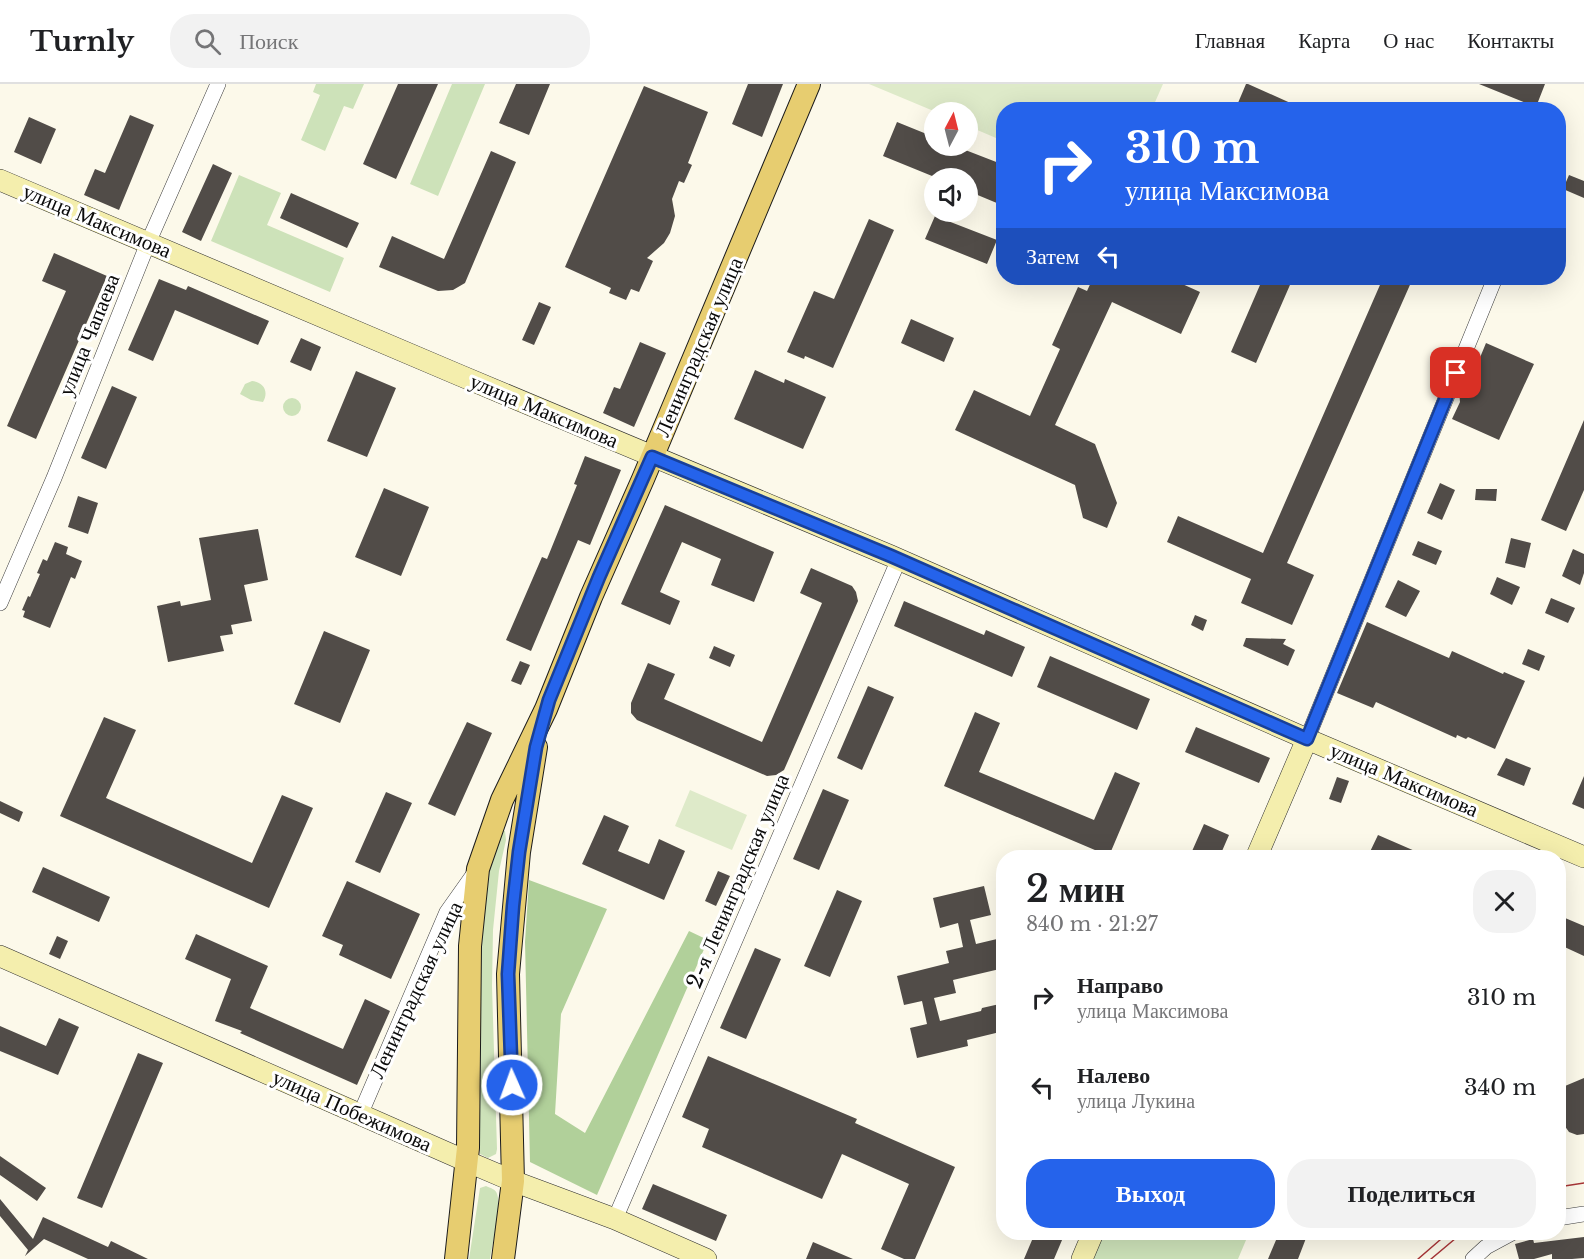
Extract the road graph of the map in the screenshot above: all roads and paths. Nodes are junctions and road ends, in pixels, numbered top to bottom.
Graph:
1 (218, 84) edge
2 (809, 84) edge
3 (0, 180) edge
4 (148, 243) junction
5 (1492, 285) edge
6 (652, 457) junction
7 (899, 560) junction
8 (0, 603) edge
9 (546, 709) junction
10 (1307, 739) junction
11 (1259, 850) edge
12 (1584, 857) edge
13 (478, 869) junction
14 (0, 956) edge
15 (360, 1115) junction
16 (466, 1161) junction
17 (513, 1181) junction
18 (1584, 1214) edge
19 (1566, 1217) edge
20 (615, 1219) junction
21 (1091, 1240) edge
22 (1499, 1240) edge
23 (456, 1259) edge
24 (503, 1259) edge
25 (706, 1259) edge
26 (1082, 1259) edge
27 (1473, 1259) edge

1 - 4 street, улица Чапаева
2 - 6 main road, Ленинградская улица
3 - 4 main road, улица Максимова
4 - 6 main road, улица Максимова
4 - 8 street, улица Чапаева
5 - 10 street
6 - 7 main road, улица Максимова
6 - 9 main road, Ленинградская улица
7 - 10 main road, улица Максимова
7 - 20 street, 2-я Ленинградская улица
9 - 13 main road, Ленинградская улица
9 - 17 main road, Ленинградская улица
10 - 11 main road
10 - 12 main road, улица Максимова
13 - 15 street, Ленинградская улица
13 - 16 main road, Ленинградская улица
14 - 15 main road, улица Побежимова
15 - 16 main road, улица Побежимова
16 - 17 main road, улица Побежимова
16 - 23 main road, Ленинградская улица
17 - 20 main road, улица Побежимова
17 - 24 main road, Ленинградская улица
18 - 19 street
20 - 25 main road, улица Побежимова
21 - 26 main road
22 - 27 street

